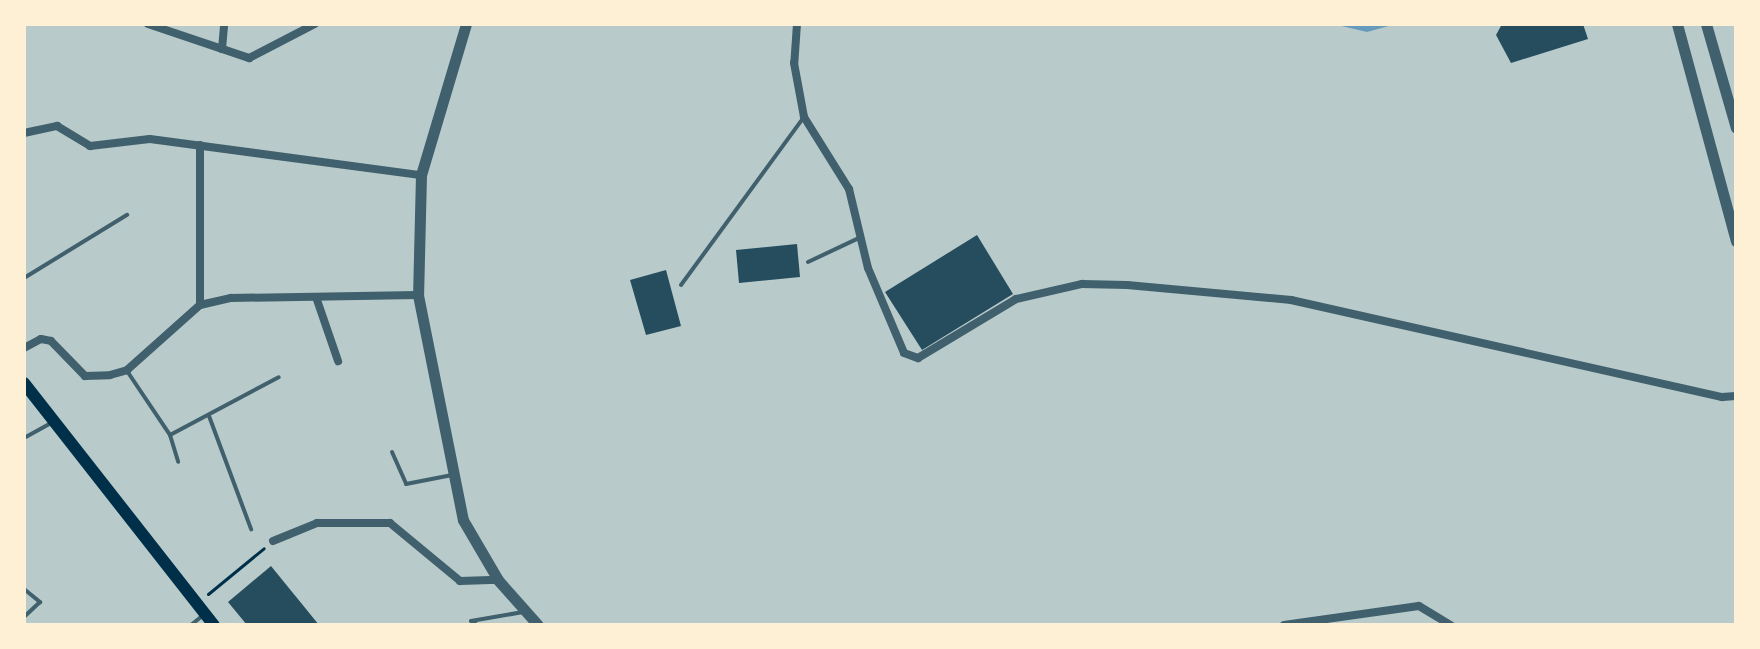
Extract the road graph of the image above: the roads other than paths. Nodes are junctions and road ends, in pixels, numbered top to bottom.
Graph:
1 (148, 24) edge
2 (224, 24) edge
3 (315, 24) edge
4 (466, 24) edge
5 (797, 24) edge
6 (1677, 24) edge
7 (1706, 24) edge
8 (222, 49) junction
9 (804, 117) junction
10 (1736, 128) edge
11 (24, 133) edge
12 (200, 145) junction
13 (421, 175) junction
14 (127, 215) dead end
15 (861, 237) junction
16 (1736, 241) edge
17 (808, 262) dead end
18 (24, 278) edge
19 (681, 285) dead end
20 (418, 295) junction
21 (316, 297) junction
22 (200, 305) junction
23 (24, 348) edge
24 (338, 361) dead end
25 (127, 370) junction
26 (279, 377) dead end
27 (24, 383) edge
28 (1736, 398) edge
29 (209, 416) junction
30 (53, 422) junction
31 (170, 435) junction
32 (24, 438) edge
33 (392, 452) dead end
34 (178, 462) dead end
35 (454, 474) junction
36 (251, 529) dead end
37 (273, 541) road end
38 (498, 580) junction
39 (24, 589) edge
40 (525, 612) junction
41 (204, 614) junction
42 (24, 617) edge
43 (1449, 624) edge
44 (191, 625) edge
45 (214, 625) edge
46 (477, 625) edge
47 (538, 625) edge
48 (1284, 625) edge

1 - 8 street
2 - 8 street
3 - 8 street
4 - 13 street
5 - 9 street
6 - 16 street
7 - 10 street
9 - 15 street
9 - 19 lane
11 - 12 street
12 - 13 street
12 - 22 street
13 - 20 street
14 - 18 lane
15 - 17 lane
15 - 28 street
20 - 21 street
20 - 35 street
21 - 22 street
21 - 24 street
22 - 25 street
23 - 25 street
25 - 31 lane
26 - 29 lane
27 - 30 main road
29 - 31 lane
29 - 36 lane
30 - 32 lane
30 - 41 main road
31 - 34 lane
33 - 35 lane
35 - 38 street
37 - 38 street
38 - 40 street
39 - 42 lane
40 - 46 lane
40 - 47 street
41 - 44 lane
41 - 45 main road
43 - 48 street

